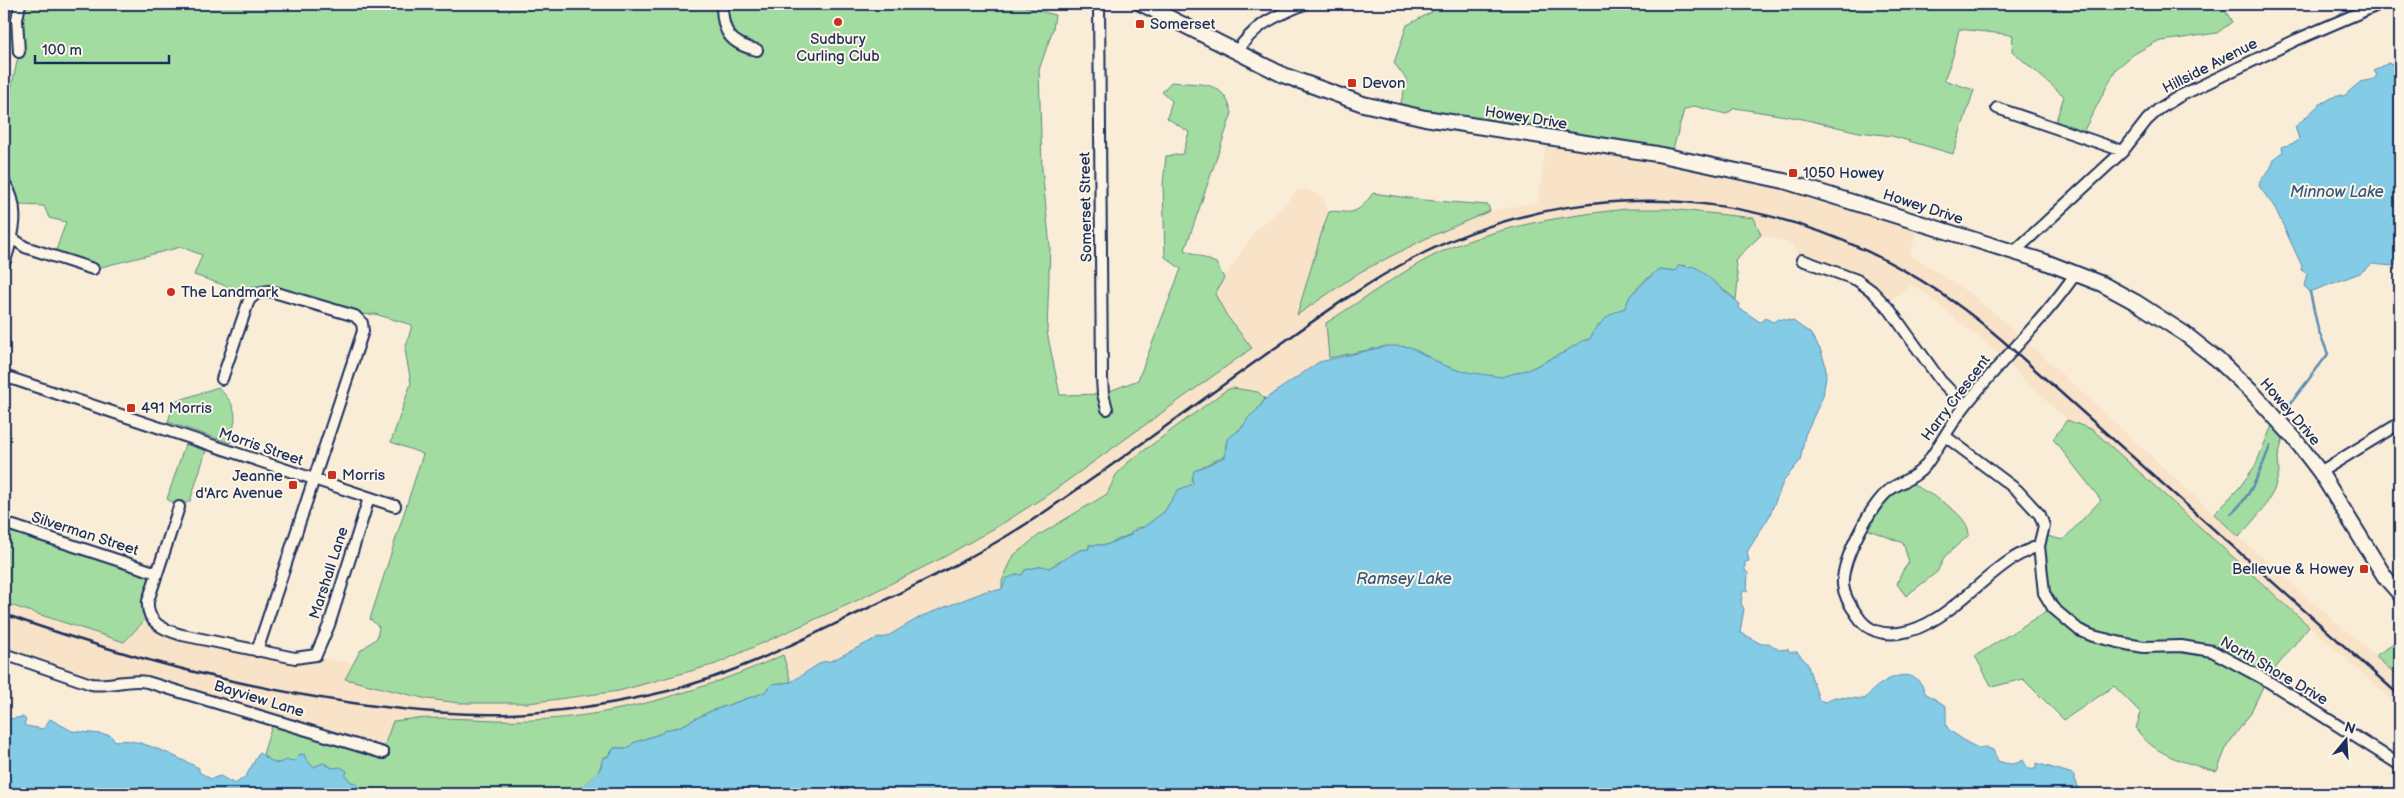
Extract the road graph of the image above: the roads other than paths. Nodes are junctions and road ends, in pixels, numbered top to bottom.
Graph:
1 (20, 4) edge
2 (722, 4) edge
3 (1099, 4) edge
4 (1142, 4) edge
5 (1304, 4) edge
6 (2380, 4) edge
7 (757, 50) dead end
8 (19, 52) dead end
9 (1236, 52) junction
10 (1997, 108) dead end
11 (2123, 151) junction
12 (4, 182) edge
13 (8, 237) edge
14 (2014, 252) junction
15 (1802, 260) dead end
16 (4, 264) edge
17 (93, 269) dead end
18 (2076, 273) junction
19 (4, 376) edge
20 (222, 379) dead end
21 (1965, 406) junction
22 (1108, 409) dead end
23 (2400, 423) edge
24 (1945, 436) junction
25 (2320, 472) junction
26 (313, 480) junction
27 (369, 498) junction
28 (395, 506) dead end
29 (179, 507) dead end
30 (4, 523) edge
31 (2039, 546) junction
32 (157, 573) junction
33 (2400, 594) edge
34 (257, 651) junction
35 (4, 654) edge
36 (382, 753) dead end
37 (2400, 765) edge

1 - 8 street
2 - 7 street
3 - 22 street, Somerset Street
4 - 9 main road, Howey Drive
5 - 9 street
6 - 11 street, Hillside Avenue
9 - 14 main road, Howey Drive
10 - 11 street
11 - 14 street, Hillside Avenue
12 - 13 street
13 - 16 street
13 - 17 street
14 - 18 main road, Howey Drive
15 - 21 street
18 - 21 street, Harry Crescent
18 - 25 main road, Howey Drive
19 - 26 street, Morris Street
20 - 26 street
21 - 24 street, Harry Crescent
23 - 25 street
24 - 31 street, North Shore Drive
24 - 31 street, Harry Crescent
25 - 33 main road, Howey Drive
26 - 27 street, Morris Street
26 - 34 street
27 - 28 street, Morris Street
27 - 34 street, Marshall Lane
29 - 32 street
30 - 32 street, Silverman Street
31 - 37 street, North Shore Drive
32 - 34 street
35 - 36 street, Bayview Lane

